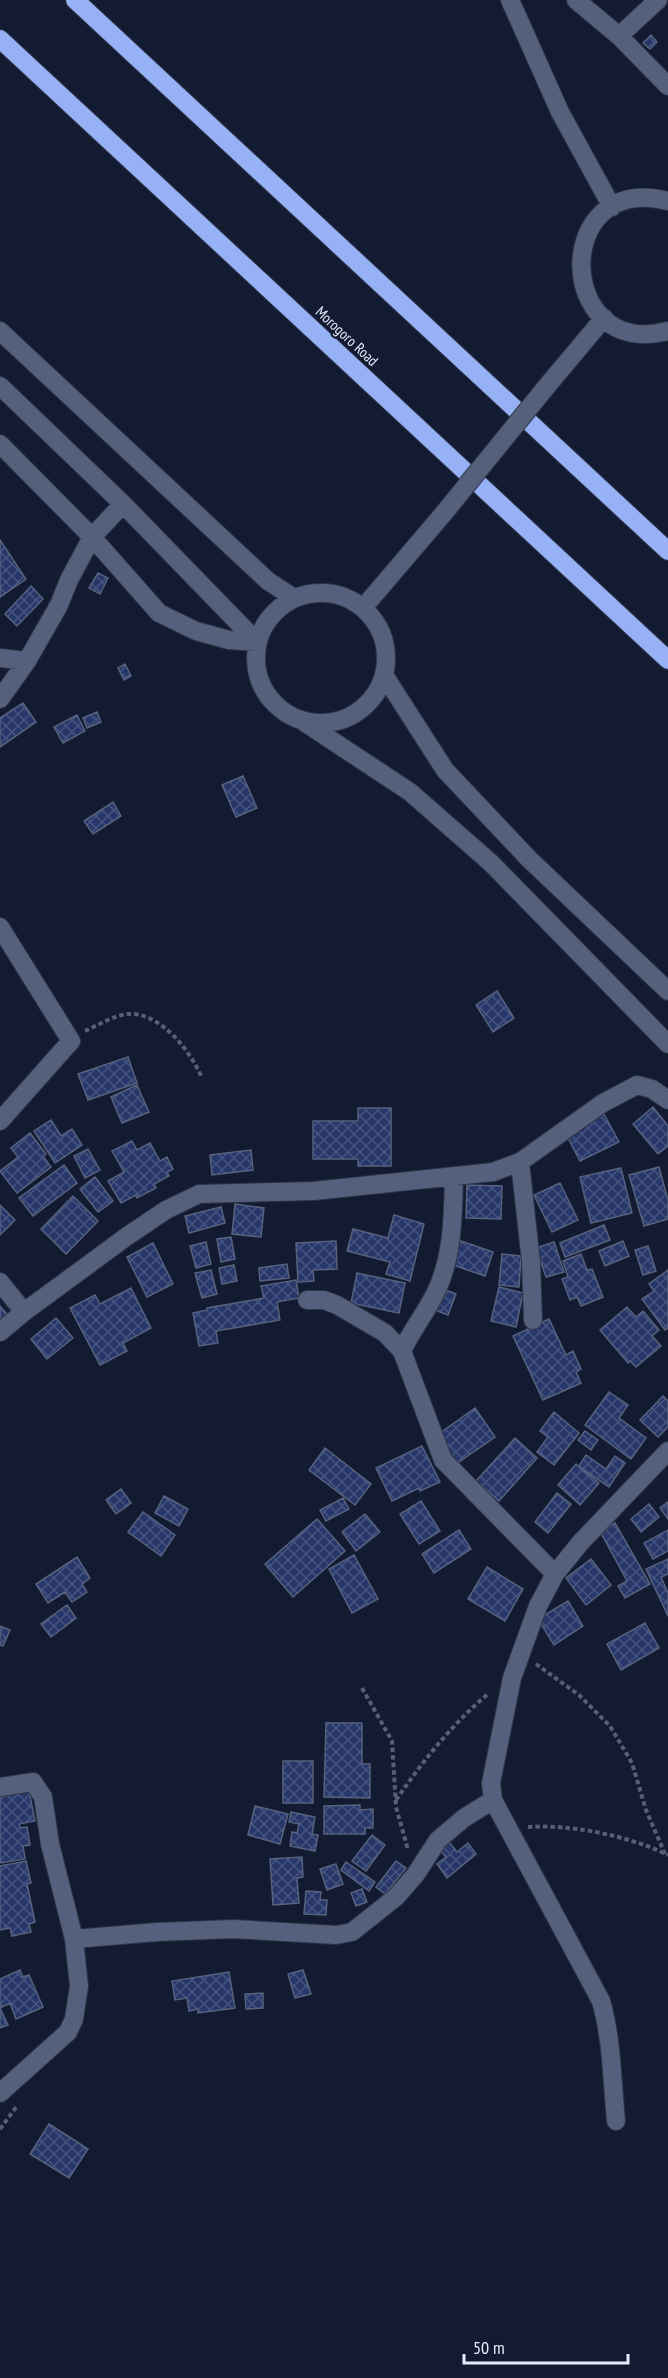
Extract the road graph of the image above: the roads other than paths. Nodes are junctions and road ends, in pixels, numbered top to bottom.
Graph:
1 (75, 0) edge
2 (510, 0) edge
3 (576, 0) edge
4 (658, 0) edge
5 (619, 36) junction
6 (0, 39) edge
7 (668, 86) edge
8 (668, 201) edge
9 (612, 207) junction
10 (604, 318) junction
11 (0, 331) edge
12 (668, 331) edge
13 (0, 386) edge
14 (0, 444) edge
15 (123, 504) junction
16 (93, 537) junction
17 (668, 551) edge
18 (294, 598) junction
19 (363, 608) junction
20 (257, 642) junction
21 (0, 658) edge
22 (668, 660) edge
23 (27, 661) junction
24 (384, 675) junction
25 (0, 699) edge
26 (304, 722) junction
27 (0, 927) edge
28 (668, 991) edge
29 (668, 1044) edge
30 (668, 1100) edge
31 (0, 1121) edge
32 (520, 1162) junction
33 (454, 1176) junction
34 (0, 1282) edge
35 (307, 1300) dead end
36 (24, 1312) junction
37 (533, 1320) dead end
38 (0, 1332) edge
39 (402, 1351) junction
40 (668, 1451) edge
41 (555, 1574) junction
42 (0, 1787) edge
43 (493, 1800) junction
44 (75, 1939) junction
45 (0, 2093) edge
46 (616, 2121) dead end

1 - 17 highway
2 - 9 street
3 - 5 street
4 - 5 street
5 - 7 street
6 - 22 highway, Morogoro Road
8 - 9 street
9 - 10 street
10 - 12 street
10 - 19 street, bridge
11 - 18 street
13 - 15 street
14 - 16 street
15 - 16 street
15 - 20 street
16 - 20 street
16 - 23 street
18 - 19 street
18 - 20 street
19 - 24 street
20 - 26 street
21 - 23 street
23 - 25 street
24 - 26 street
24 - 28 street
26 - 29 street
27 - 31 street
30 - 32 street
32 - 33 street
32 - 37 street
33 - 36 street
33 - 39 street
34 - 36 street
35 - 39 street
36 - 38 street
39 - 41 street
40 - 41 street
41 - 43 street
42 - 44 street
43 - 44 street
43 - 46 street
44 - 45 street

